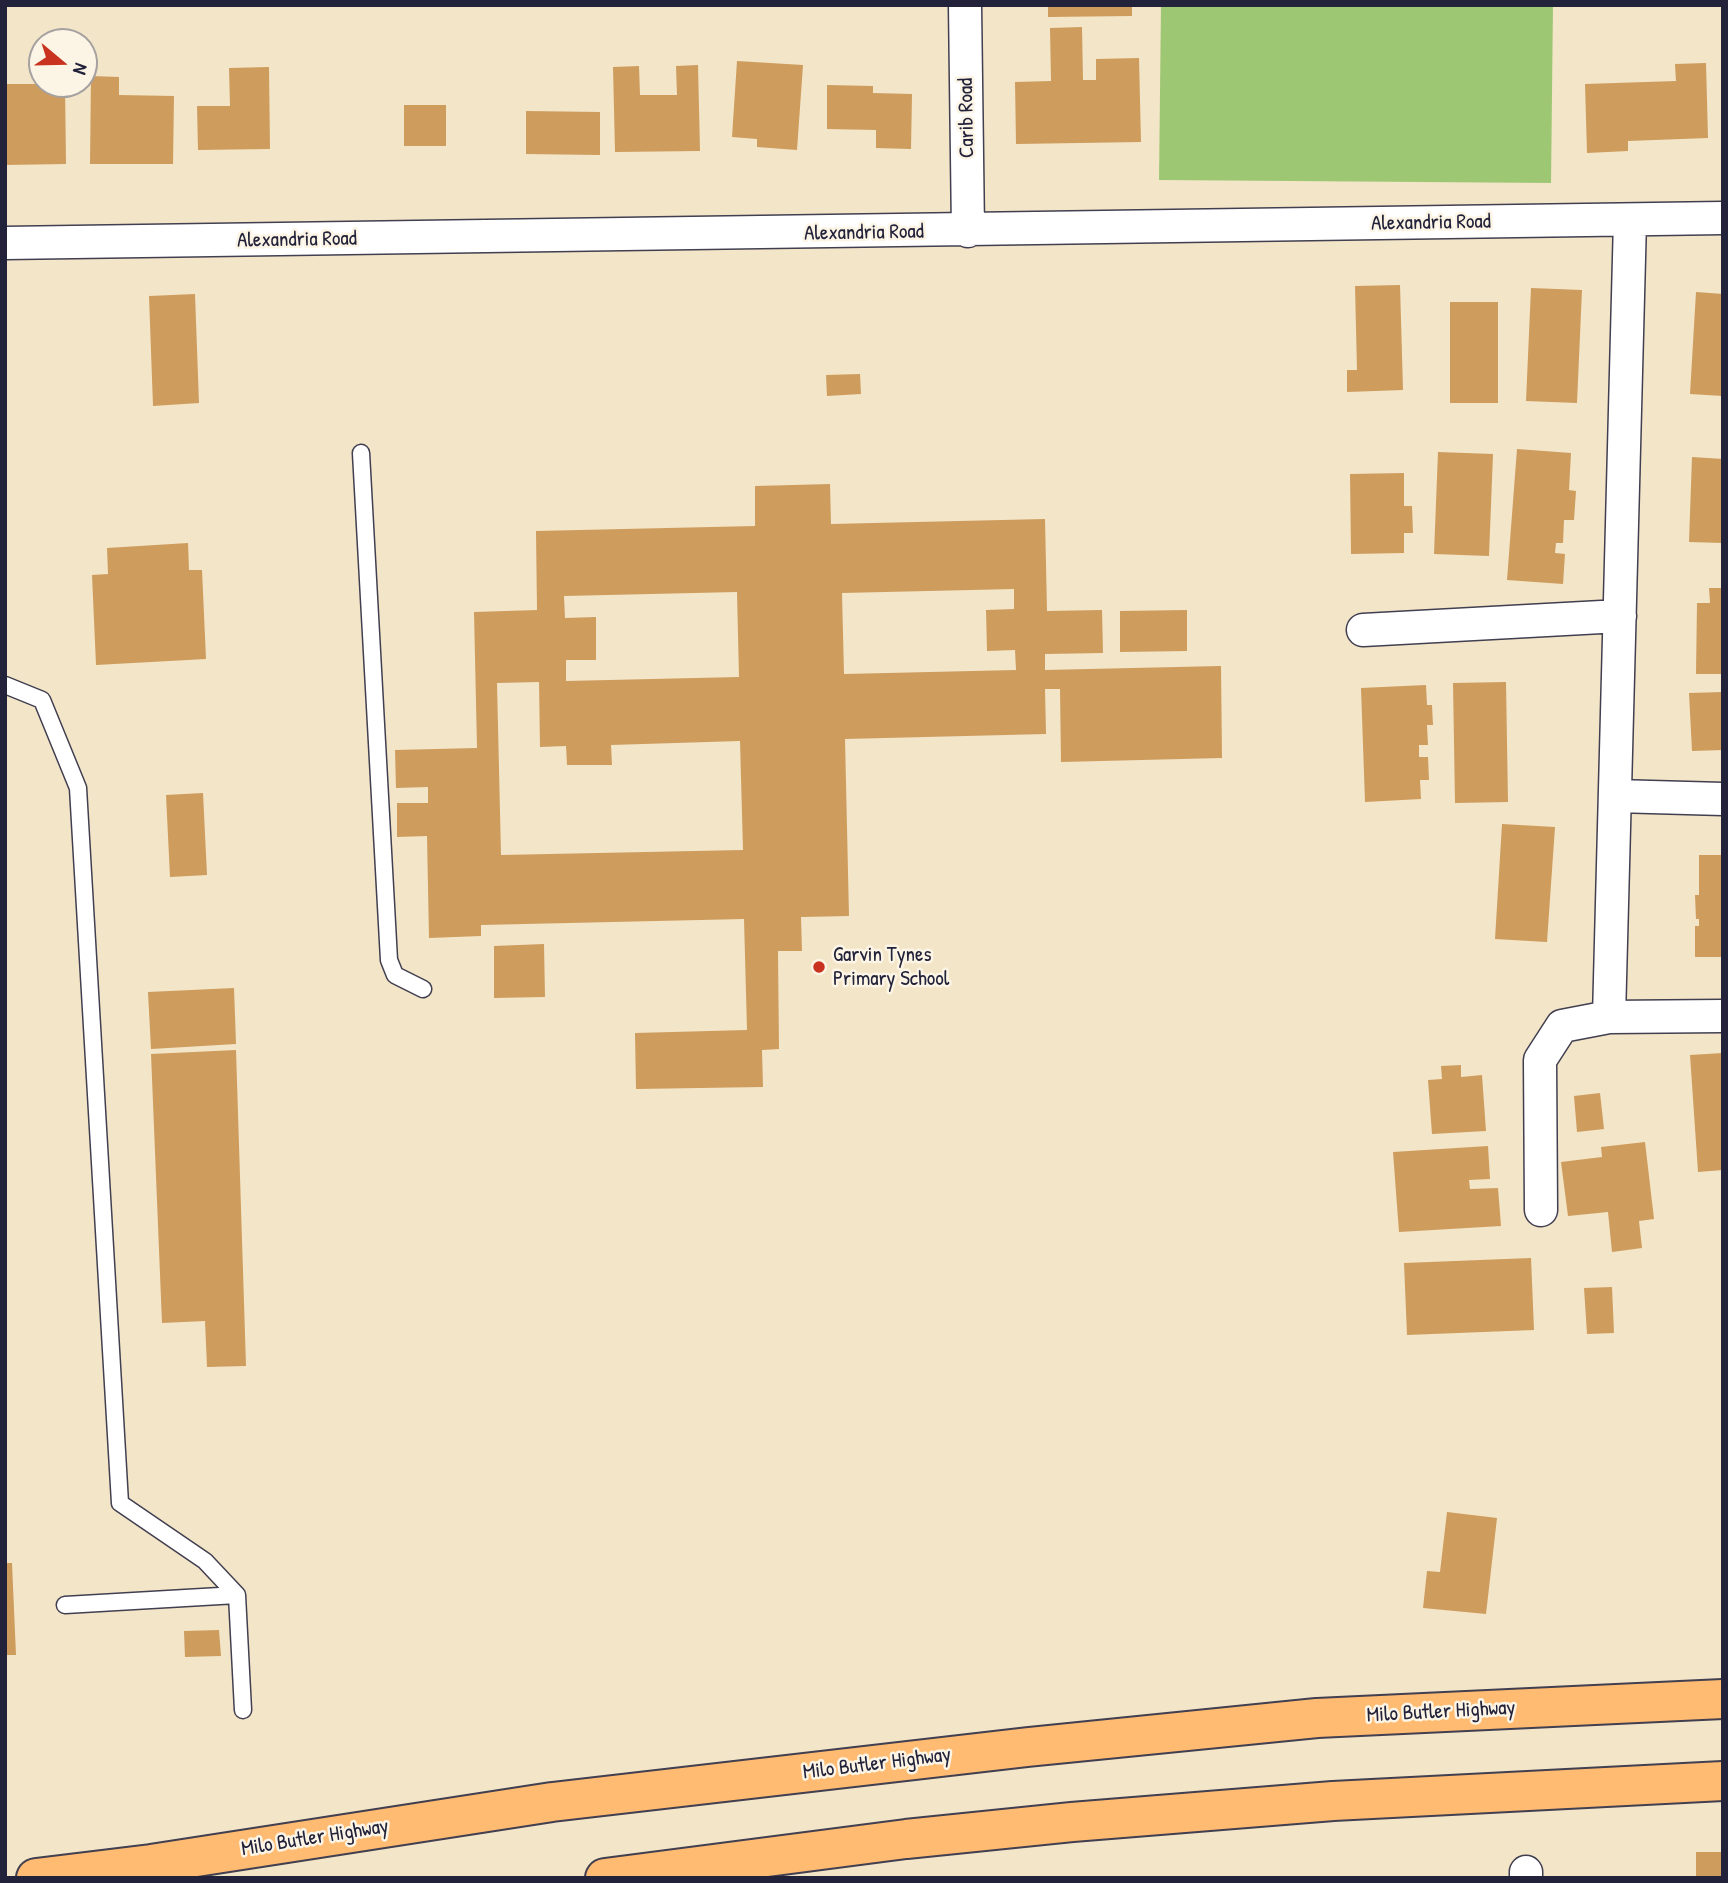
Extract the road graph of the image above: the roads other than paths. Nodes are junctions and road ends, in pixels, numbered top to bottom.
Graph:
1 (965, 5) edge
2 (1723, 218) edge
3 (1630, 219) junction
4 (968, 231) junction
5 (5, 243) edge
6 (360, 453) dead end
7 (1620, 615) junction
8 (1363, 630) dead end
9 (5, 685) edge
10 (1615, 796) junction
11 (1723, 799) edge
12 (423, 989) dead end
13 (1723, 1016) edge
14 (1609, 1017) junction
15 (1541, 1209) dead end
16 (237, 1595) junction
17 (65, 1605) dead end
18 (1723, 1699) edge
19 (243, 1710) dead end
20 (1723, 1781) edge
21 (36, 1878) edge
22 (606, 1878) edge

1 - 4 street, Carib Road
2 - 3 street, Alexandria Road
3 - 4 street, Alexandria Road
3 - 7 street
4 - 5 street, Alexandria Road
6 - 12 lane
7 - 8 street
7 - 10 street
9 - 16 lane
10 - 11 street
10 - 14 street
13 - 14 street
14 - 15 street
16 - 17 lane
16 - 19 lane
18 - 21 main road, Milo Butler Highway
20 - 22 main road

